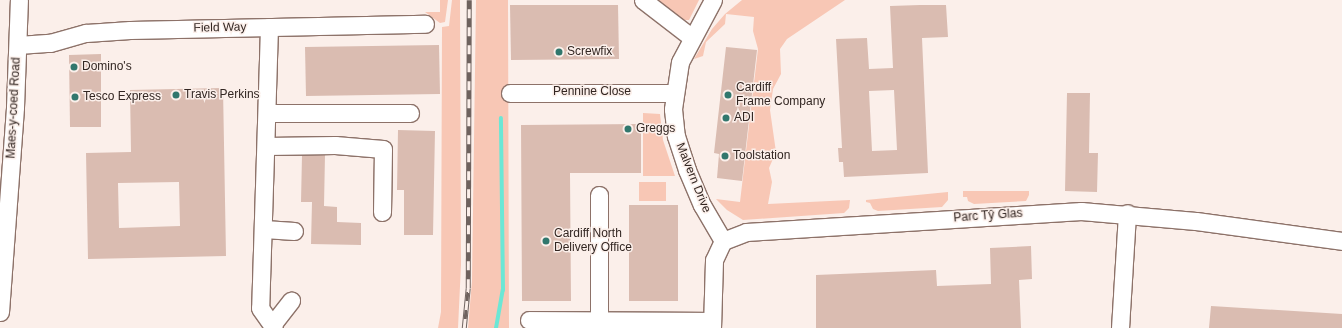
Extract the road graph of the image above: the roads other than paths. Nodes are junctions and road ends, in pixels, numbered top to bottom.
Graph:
1 (19, 0) edge
2 (643, 0) edge
3 (713, 0) edge
4 (425, 24) dead end
5 (269, 27) junction
6 (691, 37) junction
7 (18, 45) junction
8 (510, 93) dead end
9 (674, 93) junction
10 (267, 113) junction
11 (410, 113) dead end
12 (266, 146) junction
13 (599, 196) dead end
14 (382, 212) dead end
15 (1127, 213) junction
16 (264, 229) junction
17 (294, 231) dead end
18 (723, 241) junction
19 (1342, 241) edge
20 (291, 301) dead end
21 (0, 312) edge
22 (529, 320) dead end
23 (599, 322) junction
24 (712, 325) edge
25 (273, 326) edge
26 (1120, 328) edge

1 - 7 street, Maes-y-coed Road
2 - 6 street
3 - 6 street, Malvern Drive
4 - 5 street, Field Way
5 - 7 street, Field Way
5 - 10 street
6 - 9 street, Malvern Drive
7 - 21 street, Maes-y-coed Road
8 - 9 street, Pennine Close
9 - 18 street, Malvern Drive
10 - 11 street
10 - 12 street
12 - 14 street
12 - 16 street
13 - 23 street
15 - 18 street, Parc Tŷ Glas
15 - 19 street, Parc Tŷ Glas
15 - 26 street
16 - 17 street
16 - 25 street
18 - 24 street
20 - 25 street
22 - 23 street
23 - 24 street

